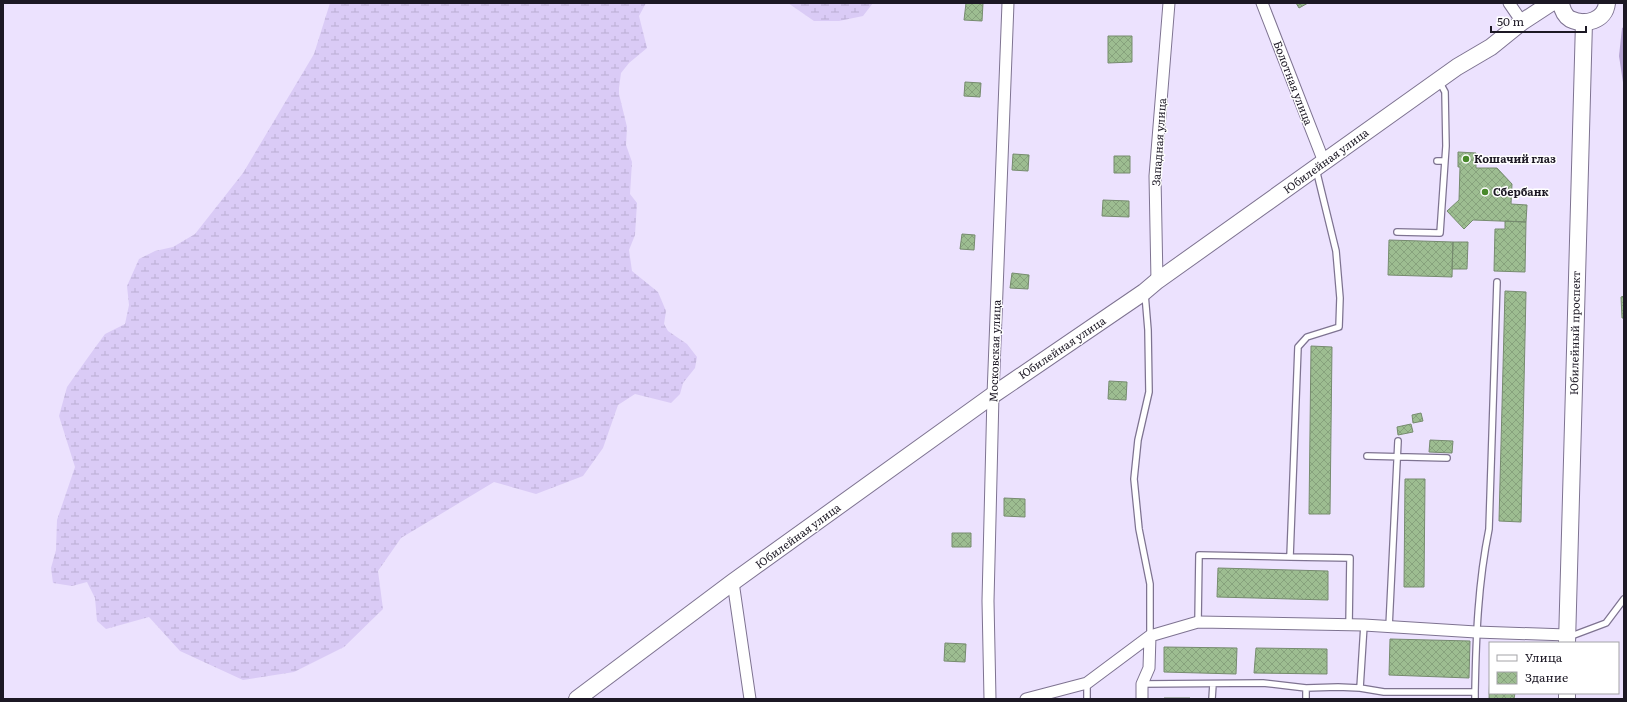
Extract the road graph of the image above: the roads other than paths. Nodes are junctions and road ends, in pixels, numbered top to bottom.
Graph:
1 (1008, 3) edge
2 (1170, 3) edge
3 (1262, 3) edge
4 (1509, 3) edge
5 (1551, 3) edge
6 (1561, 3) edge
7 (1607, 3) edge
8 (1522, 22) junction
9 (1584, 22) junction
10 (1439, 81) junction
11 (1437, 161) dead end
12 (1445, 161) junction
13 (1320, 165) junction
14 (1397, 232) dead end
15 (1157, 281) junction
16 (1497, 282) dead end
17 (1144, 292) junction
18 (993, 394) junction
19 (1398, 441) dead end
20 (1367, 456) dead end
21 (1398, 457) junction
22 (1447, 458) dead end
23 (1290, 557) junction
24 (733, 582) junction
25 (1624, 599) edge
26 (1198, 622) junction
27 (1349, 625) junction
28 (1364, 625) junction
29 (1389, 627) junction
30 (1476, 632) junction
31 (1150, 636) junction
32 (1567, 639) edge
33 (1087, 683) junction
34 (1142, 684) junction
35 (1213, 684) junction
36 (1306, 688) junction
37 (1360, 688) junction
38 (1430, 692) junction
39 (1475, 692) junction
40 (577, 699) edge
41 (750, 699) edge
42 (990, 699) edge
43 (1026, 699) edge
44 (1087, 699) edge
45 (1142, 699) edge
46 (1212, 699) edge
47 (1306, 699) edge
48 (1429, 699) edge
49 (1475, 699) edge

1 - 18 street, Московская улица
2 - 15 street, Западная улица
3 - 13 street, Болотная улица
4 - 8 street
5 - 8 main road, Юбилейная улица
6 - 9 main road
7 - 9 main road
8 - 10 main road, Юбилейная улица
9 - 32 main road, Юбилейный проспект
10 - 12 lane
10 - 13 main road, Юбилейная улица
11 - 12 lane
12 - 14 lane
13 - 15 main road, Юбилейная улица
13 - 23 lane
15 - 17 main road, Юбилейная улица
16 - 30 lane
17 - 18 main road, Юбилейная улица
17 - 31 lane
18 - 24 main road, Юбилейная улица
18 - 42 street, Московская улица
19 - 21 lane
20 - 21 lane
21 - 22 lane
21 - 29 lane
23 - 26 lane
23 - 27 lane
24 - 40 main road, Юбилейная улица
24 - 41 street
25 - 32 lane
26 - 27 street
26 - 31 street
27 - 28 street
28 - 29 street
28 - 37 lane
29 - 30 street
30 - 32 street
30 - 39 lane
31 - 33 street
31 - 34 street
33 - 43 street
33 - 44 lane
34 - 35 lane
34 - 45 street
35 - 36 lane
35 - 46 lane
36 - 37 lane
36 - 47 lane
37 - 38 lane
38 - 39 lane
38 - 48 lane
39 - 49 lane

